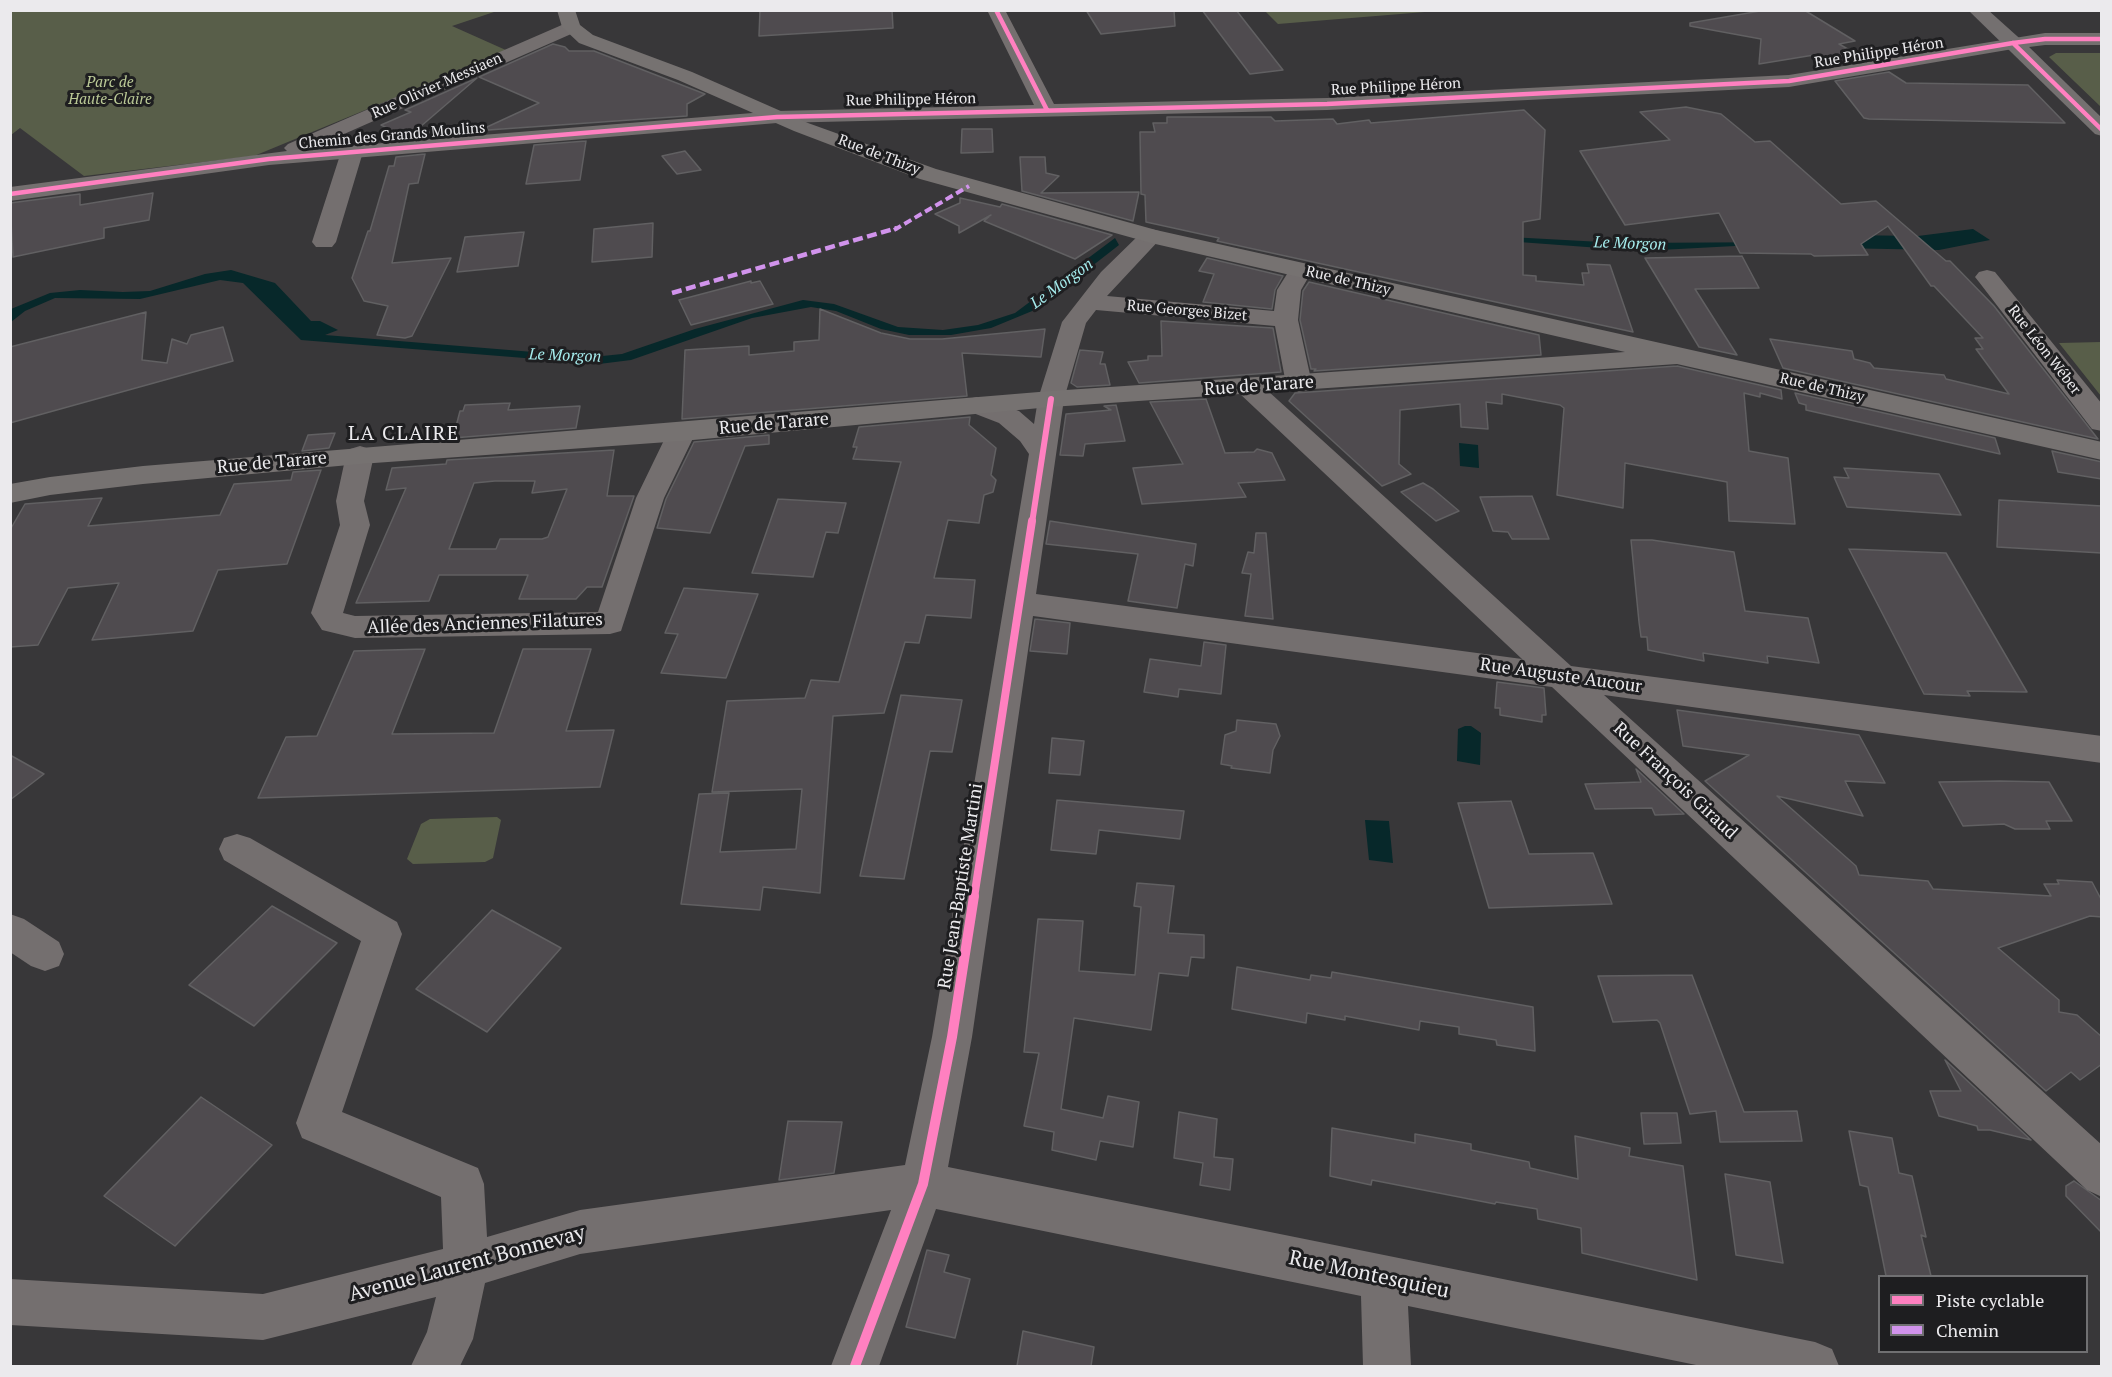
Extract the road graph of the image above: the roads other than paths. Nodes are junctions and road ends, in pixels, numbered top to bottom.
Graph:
1 (996, 10) edge
2 (1977, 10) edge
3 (573, 16) edge
4 (2102, 39) edge
5 (2013, 43) junction
6 (2102, 50) edge
7 (1047, 110) junction
8 (869, 114) junction
9 (777, 117) junction
10 (2102, 130) edge
11 (829, 136) junction
12 (352, 152) junction
13 (269, 159) junction
14 (10, 194) edge
15 (1152, 236) junction
16 (324, 242) dead end
17 (1300, 271) junction
18 (1987, 277) dead end
19 (1088, 302) junction
20 (1286, 320) junction
21 (1545, 326) junction
22 (1676, 356) junction
23 (1539, 365) junction
24 (1299, 384) junction
25 (1248, 387) junction
26 (1051, 399) junction
27 (976, 405) junction
28 (2102, 423) edge
29 (682, 432) junction
30 (2102, 451) edge
31 (1043, 454) junction
32 (360, 455) junction
33 (10, 494) edge
34 (1021, 603) junction
35 (1562, 676) junction
36 (2102, 750) edge
37 (237, 849) dead end
38 (10, 931) edge
39 (45, 954) dead end
40 (2102, 1175) edge
41 (923, 1184) junction
42 (466, 1266) junction
43 (1383, 1278) junction
44 (10, 1302) edge
45 (435, 1366) edge
46 (855, 1366) edge
47 (1387, 1366) edge
48 (1815, 1366) edge

1 - 7 street
2 - 5 main road
3 - 9 main road, Rue de Thizy
3 - 13 street, Rue Olivier Messiaen
4 - 5 street, Rue Philippe Héron
5 - 6 street
5 - 7 street, Rue Philippe Héron
5 - 10 main road
7 - 8 street, Rue Philippe Héron
8 - 9 street, Rue Philippe Héron
8 - 11 street
9 - 11 main road, Rue de Thizy
9 - 12 street, Chemin des Grands Moulins
11 - 15 main road, Rue de Thizy
12 - 13 street, Chemin des Grands Moulins
12 - 16 street
13 - 14 street, Chemin des Grands Moulins
15 - 17 main road, Rue de Thizy
15 - 19 street, Rue Jean-Baptiste Martini
17 - 20 street
17 - 21 main road, Rue de Thizy
18 - 28 street, Rue Léon Wéber
19 - 20 street, Rue Georges Bizet
19 - 26 street, Rue Jean-Baptiste Martini
20 - 24 street
21 - 22 main road, Rue de Thizy
21 - 23 main road, Rue de Tarare
22 - 23 main road, Rue de Tarare
22 - 30 main road, Rue de Thizy
23 - 24 main road, Rue de Tarare
24 - 25 main road, Rue de Tarare
25 - 26 main road, Rue de Tarare
25 - 35 street, Rue François Giraud
26 - 27 main road, Rue de Tarare
26 - 31 street, Rue Jean-Baptiste Martini
27 - 29 main road, Rue de Tarare
27 - 31 street
29 - 32 main road, Rue de Tarare
29 - 32 street, Allée des Anciennes Filatures
31 - 34 street, Rue Jean-Baptiste Martini
32 - 33 main road, Rue de Tarare
34 - 35 street, Rue Auguste Aucour
34 - 41 street, Rue Jean-Baptiste Martini
35 - 36 street, Rue Auguste Aucour
35 - 40 street, Rue François Giraud
37 - 42 street
38 - 39 street
41 - 42 street, Avenue Laurent Bonnevay
41 - 43 street, Rue Montesquieu
41 - 46 street, Rue Jean-Baptiste Martini
42 - 44 street, Avenue Laurent Bonnevay
42 - 45 street
43 - 47 street
43 - 48 street, Rue Montesquieu

